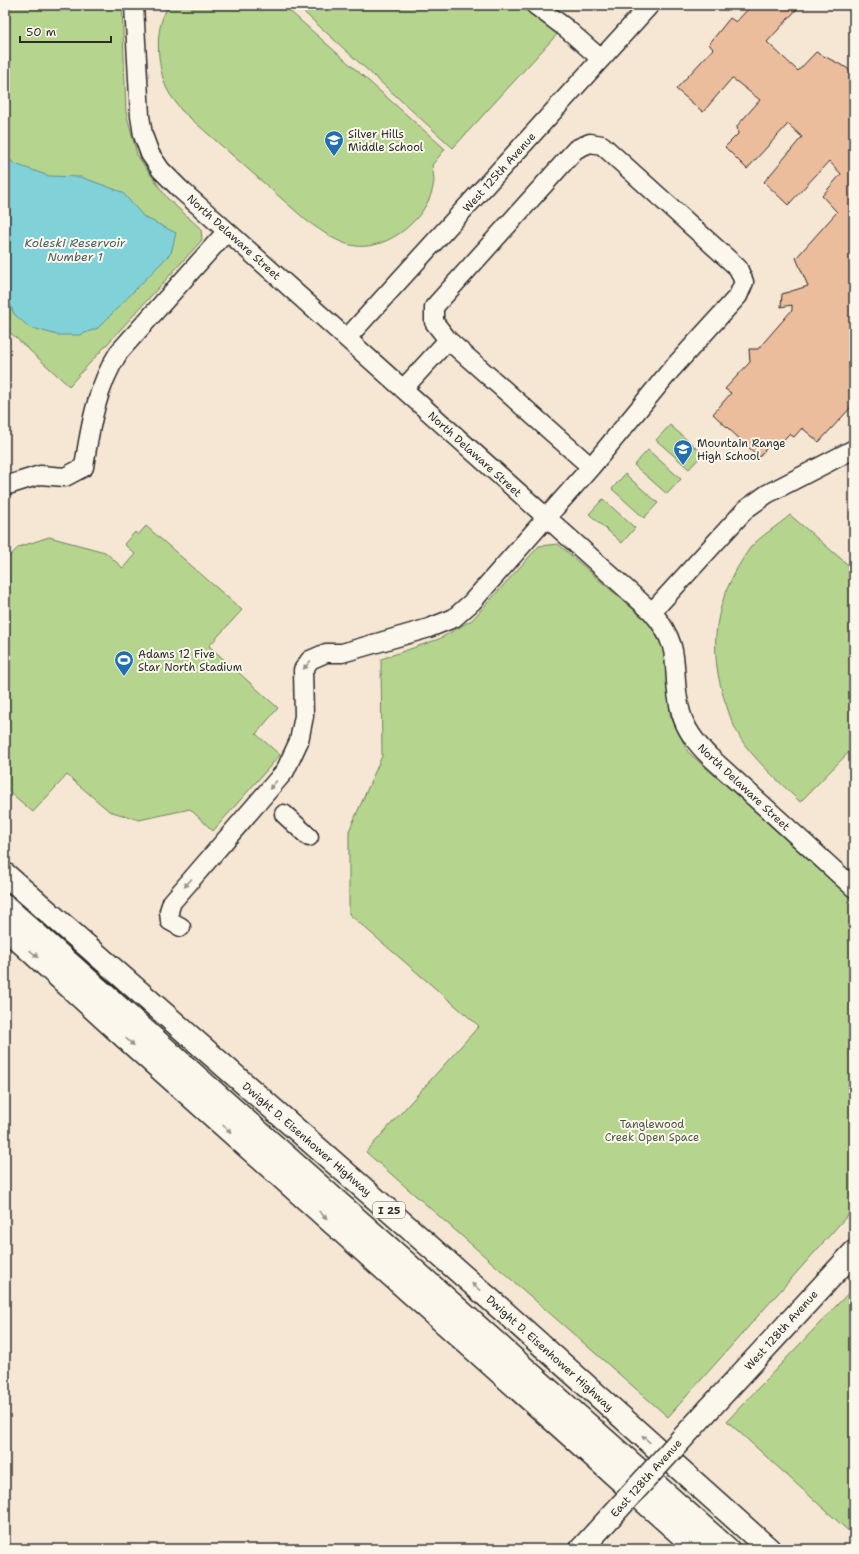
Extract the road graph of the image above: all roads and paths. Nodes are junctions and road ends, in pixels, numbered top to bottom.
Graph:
1 (134, 5) edge
2 (535, 5) edge
3 (650, 5) edge
4 (601, 59) junction
5 (227, 231) junction
6 (347, 338) junction
7 (448, 340) junction
8 (403, 390) junction
9 (854, 449) edge
10 (591, 467) junction
11 (5, 486) edge
12 (546, 517) junction
13 (652, 612) junction
14 (284, 814) dead end
15 (309, 837) dead end
16 (5, 874) edge
17 (5, 888) edge
18 (854, 888) edge
19 (5, 906) edge
20 (181, 927) dead end
21 (5, 928) edge
22 (853, 1250) edge
23 (710, 1408) joint
24 (588, 1542) edge
25 (697, 1549) edge
26 (728, 1549) edge
27 (748, 1549) edge
28 (769, 1549) edge

1 - 5 street, North Delaware Street
2 - 4 street
3 - 4 street, West 125th Avenue
4 - 6 street, West 125th Avenue
5 - 6 street, North Delaware Street
5 - 11 street
6 - 8 street, North Delaware Street
7 - 8 street
7 - 10 street
7 - 10 street
8 - 12 street, North Delaware Street
9 - 13 street
10 - 12 street
12 - 13 street, North Delaware Street
12 -> 20 street
13 - 18 street, North Delaware Street
14 - 15 street
28 -> 16 main road, Dwight D. Eisenhower Highway / I 25
17 - 27 main road
19 - 26 main road
21 -> 25 main road
22 - 23 main road, West 128th Avenue
23 - 24 main road, East 128th Avenue, bridge

